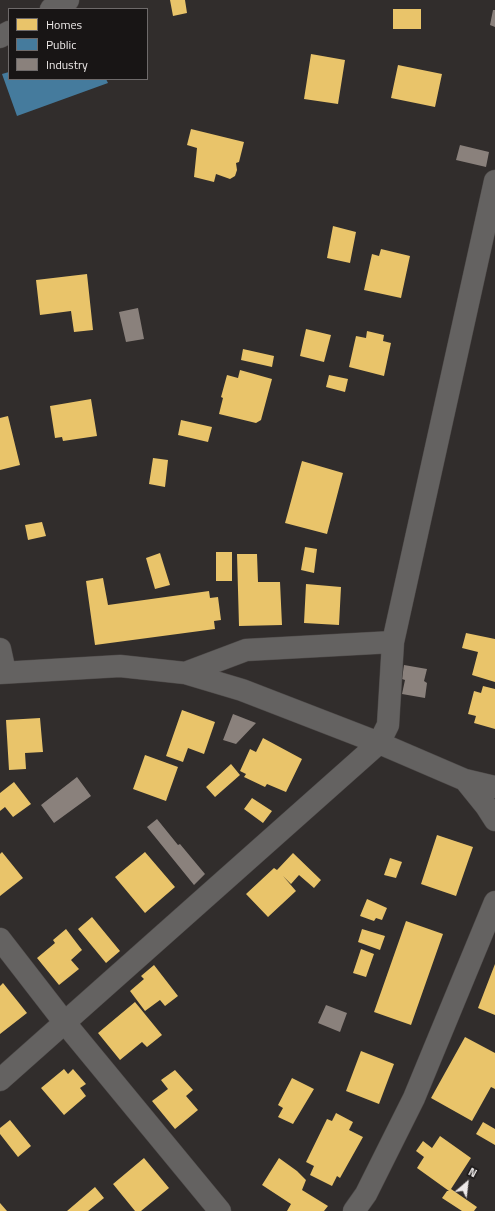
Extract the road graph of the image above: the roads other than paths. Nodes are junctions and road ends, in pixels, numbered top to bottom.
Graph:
1 (68, 0) edge
2 (53, 8) edge
3 (495, 181) edge
4 (393, 642) junction
5 (0, 649) edge
6 (3, 673) edge
7 (185, 673) junction
8 (379, 743) junction
9 (465, 780) junction
10 (495, 787) edge
11 (495, 820) edge
12 (495, 902) edge
13 (0, 939) edge
14 (65, 1022) junction
15 (0, 1080) edge
16 (220, 1211) edge
17 (354, 1211) edge

1 - 2 street
3 - 4 street
4 - 7 street
4 - 8 street
5 - 6 street
6 - 7 street
7 - 8 street
8 - 9 street
8 - 14 street
9 - 10 street
9 - 11 street
12 - 17 street
13 - 14 street
14 - 15 street
14 - 16 street

